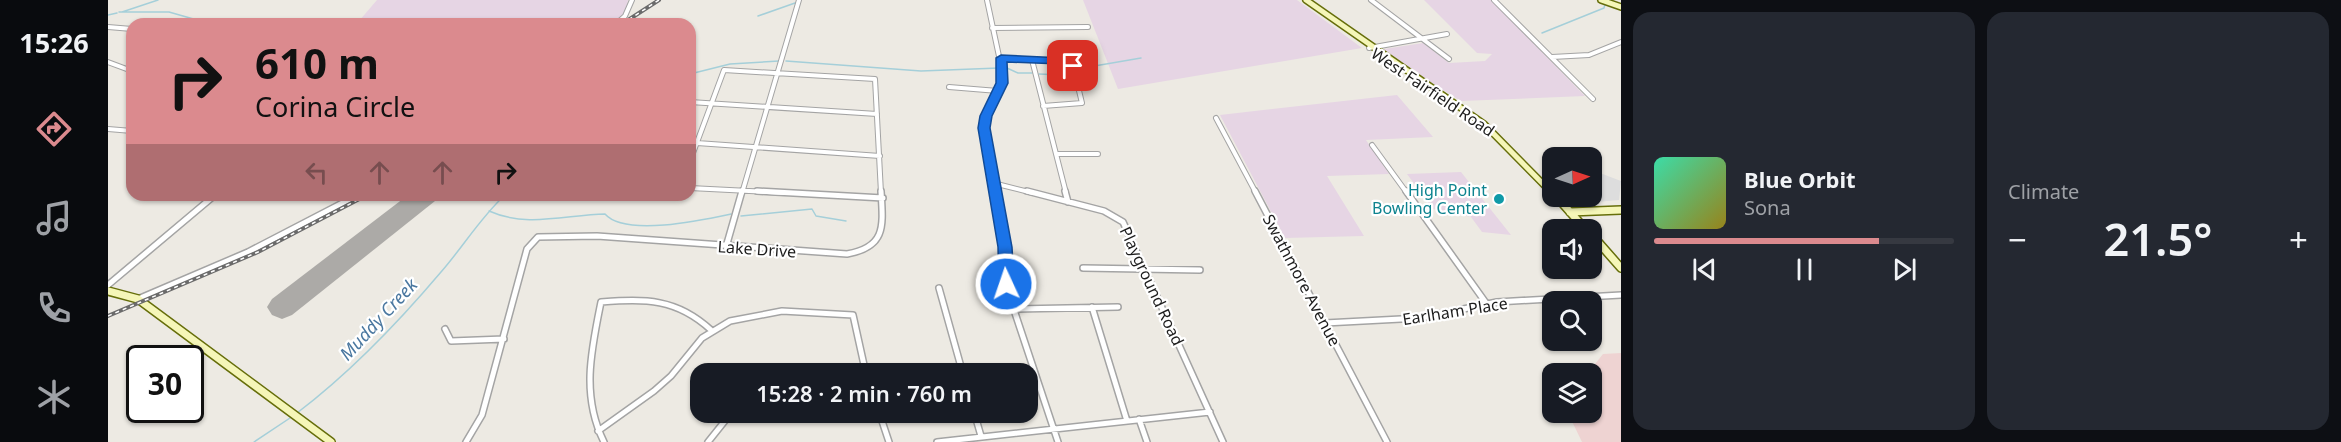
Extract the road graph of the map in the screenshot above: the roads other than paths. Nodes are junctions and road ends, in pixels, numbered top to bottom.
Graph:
1 (632, 0) edge
2 (799, 0) edge
3 (987, 0) edge
4 (1306, 0) edge
5 (1371, 0) edge
6 (1494, 0) edge
7 (1601, 0) edge
8 (1621, 7) edge
9 (623, 18) edge
10 (108, 27) edge
11 (1088, 27) dead end
12 (126, 28) edge
13 (992, 28) junction
14 (1447, 34) dead end
15 (1422, 38) junction
16 (1621, 42) edge
17 (1369, 48) junction
18 (1551, 57) junction
19 (1001, 58) junction
20 (1449, 59) dead end
21 (1032, 60) junction
22 (108, 62) edge
23 (126, 69) edge
24 (778, 73) junction
25 (949, 87) dead end
26 (999, 91) junction
27 (1593, 99) dead end
28 (696, 102) edge
29 (712, 103) junction
30 (1043, 106) junction
31 (768, 107) junction
32 (877, 114) junction
33 (1216, 118) dead end
34 (108, 129) edge
35 (126, 130) edge
36 (697, 143) joint
37 (1372, 145) dead end
38 (756, 147) junction
39 (1056, 154) junction
40 (1098, 154) dead end
41 (880, 156) junction
42 (1542, 182) edge
43 (993, 183) junction
44 (696, 188) edge
45 (744, 190) junction
46 (883, 198) junction
47 (208, 201) edge
48 (346, 201) edge
49 (1068, 202) junction
50 (1566, 207) edge
51 (1621, 210) edge
52 (1570, 212) junction
53 (1576, 219) edge
54 (726, 247) junction
55 (1602, 247) edge
56 (1083, 268) dead end
57 (1621, 268) edge
58 (1146, 269) junction
59 (1200, 270) dead end
60 (108, 285) edge
61 (939, 288) dead end
62 (112, 291) edge
63 (1621, 295) edge
64 (138, 299) junction
65 (1486, 303) junction
66 (1092, 307) junction
67 (1118, 307) dead end
68 (1013, 309) junction
69 (1325, 323) junction
70 (446, 329) dead end
71 (711, 330) junction
72 (504, 339) junction
73 (862, 363) edge
74 (960, 363) edge
75 (1210, 412) junction
76 (1138, 419) junction
77 (1127, 421) junction
78 (723, 423) edge
79 (883, 423) edge
80 (977, 423) edge
81 (1054, 429) junction
82 (598, 431) junction
83 (981, 436) junction
84 (331, 442) edge
85 (466, 442) edge
86 (604, 442) edge
87 (708, 442) edge
88 (889, 442) edge
89 (937, 442) edge
90 (1058, 442) edge
91 (1147, 442) edge
92 (1223, 442) edge
93 (1387, 442) edge

1 - 9 street
2 - 24 street
3 - 13 street
4 - 17 main road, West Fairfield Road
5 - 15 street
6 - 18 street
7 - 8 main road
10 - 12 street
11 - 13 street
13 - 19 street
14 - 15 street
15 - 17 street
15 - 20 street
16 - 18 street
17 - 42 main road, West Fairfield Road
18 - 27 street
19 - 21 street
19 - 26 street
21 - 30 street
21 - 30 street
22 - 23 street
24 - 29 street, Lake Drive
24 - 31 street
24 - 32 street, Lake Drive
25 - 26 street
26 - 43 street
28 - 29 street
29 - 31 street
29 - 36 street
30 - 39 street
31 - 32 street
31 - 38 street
32 - 41 street, Lake Drive
33 - 69 street, Swathmore Avenue
34 - 35 street
36 - 38 street
37 - 65 street
38 - 41 street
38 - 45 street
39 - 40 street
39 - 49 street
41 - 46 street, Lake Drive
43 - 49 street, Playground Road
43 - 68 street
44 - 45 street
45 - 46 street
45 - 54 street
46 - 54 street, Lake Drive
47 - 60 street
48 - 64 street
49 - 58 street, Playground Road
50 - 52 main road
51 - 52 main road
52 - 53 main road
54 - 72 street, Lake Drive
55 - 57 main road
56 - 58 street
58 - 59 street
58 - 75 street, Playground Road
61 - 74 street
62 - 64 main road
63 - 65 street, Earlham Place
64 - 84 main road
65 - 69 street, Earlham Place
66 - 67 street
66 - 68 street
66 - 77 street
68 - 81 street
69 - 93 street, Swathmore Avenue
70 - 72 street
71 - 73 street
71 - 82 street
71 - 82 street
72 - 85 street, Lake Drive
75 - 76 street
75 - 92 street, Playground Road
76 - 77 street
76 - 91 street
77 - 81 street
78 - 87 street
79 - 88 street
80 - 83 street
81 - 83 street
81 - 90 street
82 - 86 street
83 - 89 street

